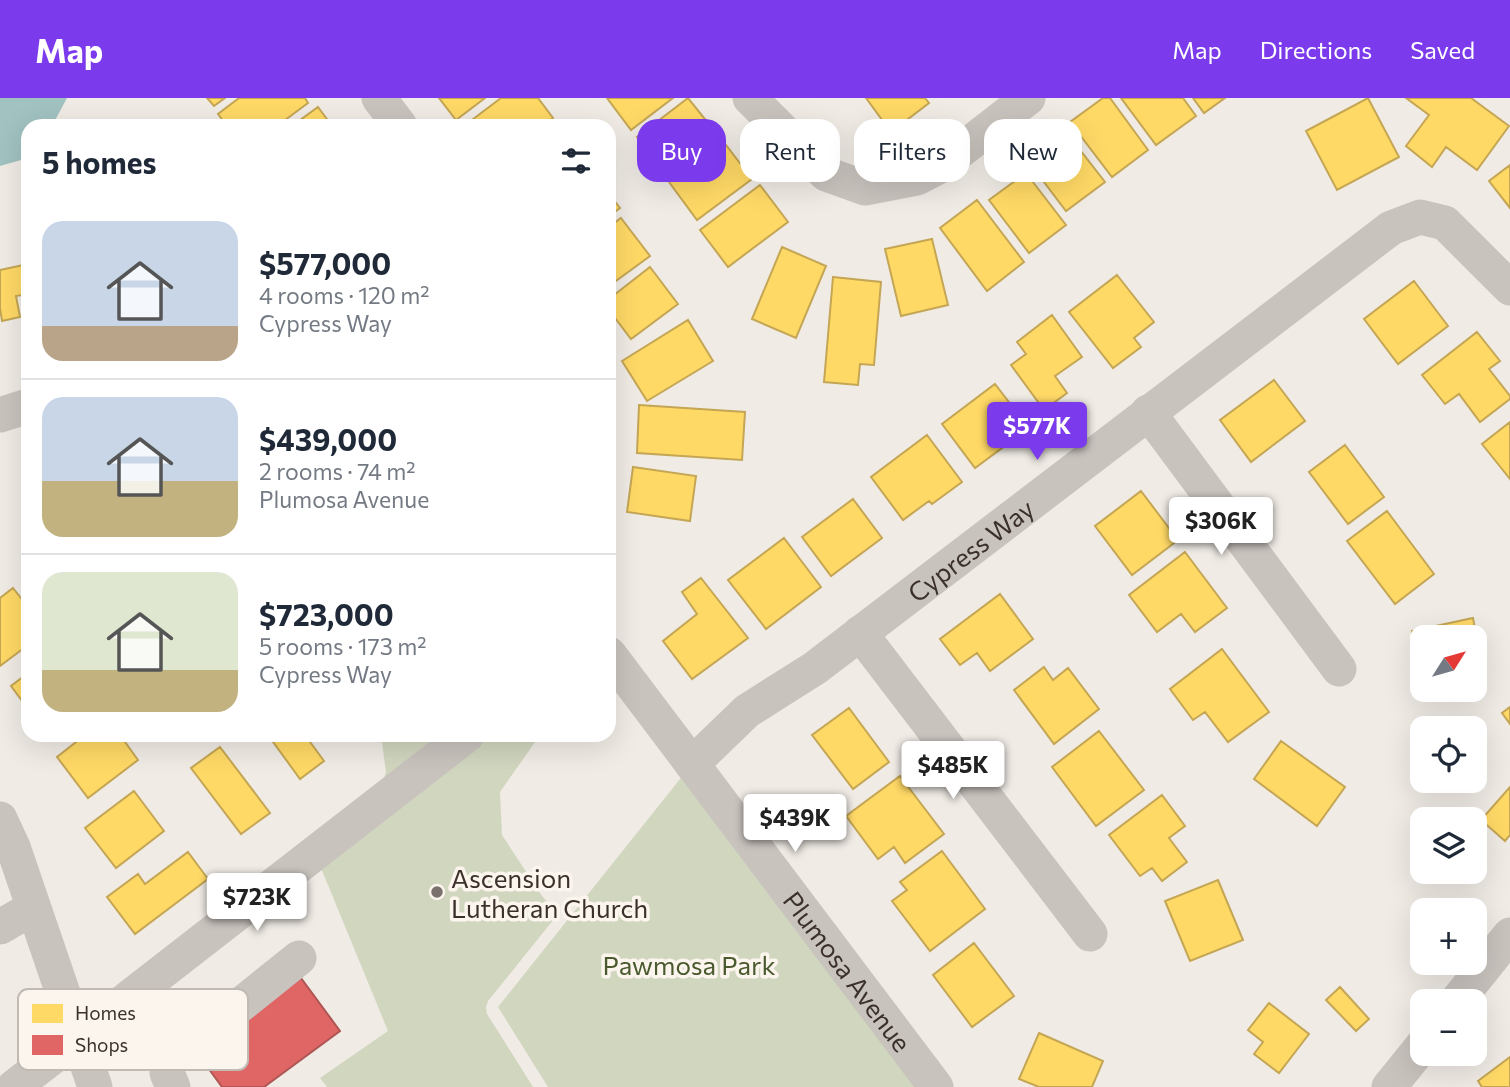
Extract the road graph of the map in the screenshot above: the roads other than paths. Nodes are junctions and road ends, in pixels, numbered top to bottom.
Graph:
1 (379, 98) edge
2 (750, 98) edge
3 (1028, 98) edge
4 (395, 119) edge
5 (1510, 288) edge
6 (21, 408) edge
7 (1148, 412) junction
8 (0, 415) edge
9 (860, 633) junction
10 (616, 663) edge
11 (1339, 669) dead end
12 (458, 742) edge
13 (691, 764) junction
14 (4, 840) edge
15 (33, 908) junction
16 (0, 927) edge
17 (1090, 934) dead end
18 (1510, 935) edge
19 (299, 958) dead end
20 (60, 989) edge
21 (140, 989) edge
22 (1467, 989) edge
23 (248, 999) edge
24 (1410, 1061) edge
25 (36, 1070) edge
26 (89, 1070) edge
27 (168, 1070) edge
28 (14, 1087) edge
29 (95, 1087) edge
30 (173, 1087) edge
31 (936, 1087) edge
32 (1389, 1087) edge

1 - 4 street
2 - 3 street
5 - 7 street, Cypress Way
6 - 8 street
7 - 9 street, Cypress Way
7 - 11 street
9 - 13 street, Cypress Way
9 - 17 street
10 - 13 street, Plumosa Avenue
12 - 21 street
13 - 31 street, Plumosa Avenue
14 - 15 street
15 - 16 street
15 - 20 street
18 - 22 street
19 - 23 street
24 - 32 street
25 - 28 street
26 - 29 street
27 - 30 street

